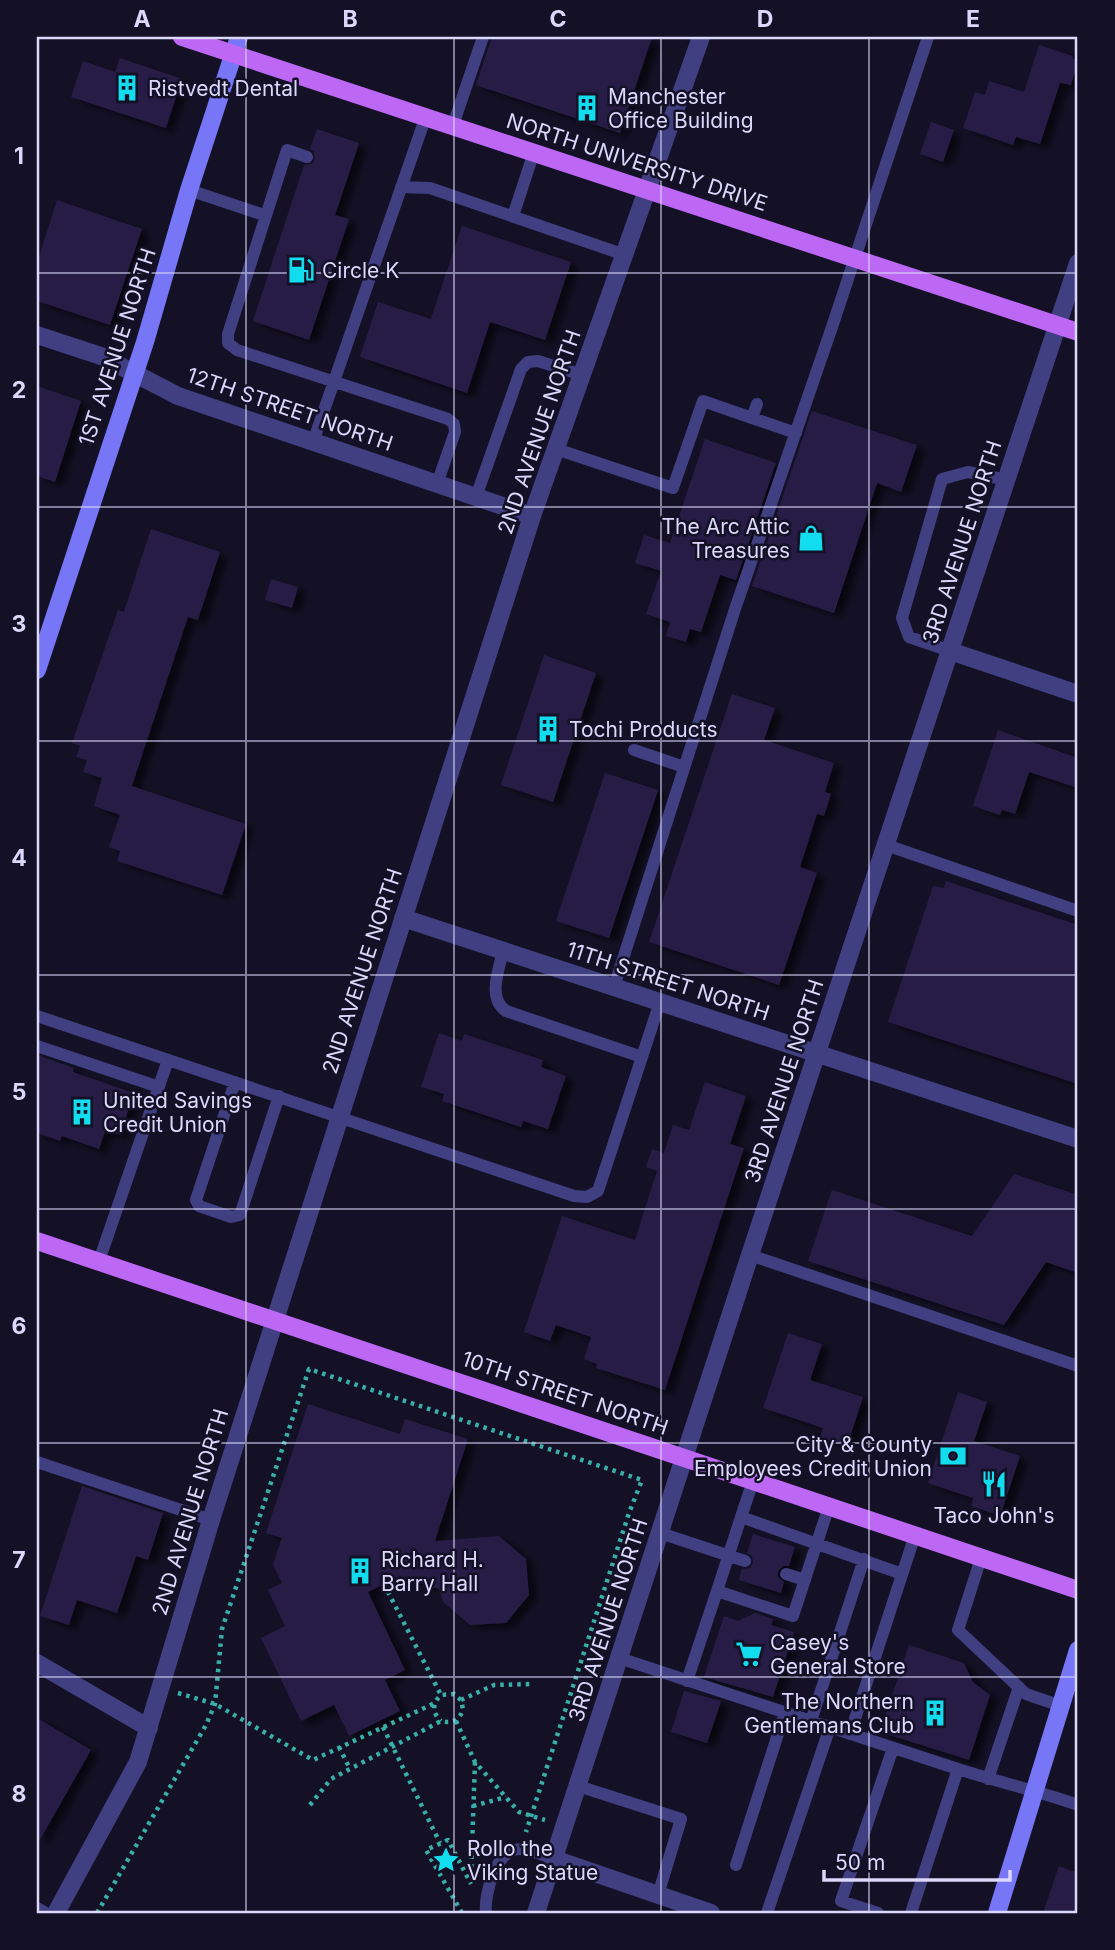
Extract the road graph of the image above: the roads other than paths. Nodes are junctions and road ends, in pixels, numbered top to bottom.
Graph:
1 (182, 37) edge
2 (483, 37) edge
3 (701, 37) edge
4 (928, 37) edge
5 (236, 45) edge
6 (426, 116) junction
7 (453, 125) junction
8 (534, 152) junction
9 (307, 157) dead end
10 (401, 187) junction
11 (189, 190) junction
12 (648, 190) junction
13 (264, 215) junction
14 (513, 216) junction
15 (625, 255) junction
16 (855, 258) junction
17 (1078, 263) edge
18 (1058, 325) junction
19 (1078, 332) edge
20 (37, 335) edge
21 (134, 374) junction
22 (582, 375) junction
23 (334, 381) junction
24 (757, 404) dead end
25 (752, 418) junction
26 (796, 433) junction
27 (313, 442) junction
28 (556, 449) junction
29 (1007, 480) junction
30 (437, 484) junction
31 (476, 497) junction
32 (532, 516) junction
33 (950, 651) junction
34 (37, 670) edge
35 (1078, 694) edge
36 (634, 750) dead end
37 (684, 766) junction
38 (886, 845) junction
39 (1078, 911) edge
40 (403, 918) junction
41 (503, 951) junction
42 (614, 987) junction
43 (660, 1002) junction
44 (38, 1017) edge
45 (37, 1046) edge
46 (817, 1053) junction
47 (642, 1057) junction
48 (168, 1060) junction
49 (236, 1082) junction
50 (159, 1087) junction
51 (279, 1096) junction
52 (340, 1116) junction
53 (1078, 1139) edge
54 (37, 1241) edge
55 (750, 1255) junction
56 (99, 1261) junction
57 (275, 1319) junction
58 (1078, 1366) edge
59 (684, 1458) junction
60 (37, 1462) edge
61 (753, 1481) junction
62 (829, 1506) junction
63 (741, 1517) junction
64 (211, 1520) junction
65 (660, 1533) junction
66 (915, 1535) junction
67 (817, 1544) junction
68 (727, 1556) junction
69 (981, 1558) junction
70 (864, 1559) junction
71 (745, 1561) dead end
72 (786, 1574) dead end
73 (902, 1574) junction
74 (805, 1580) junction
75 (1078, 1590) edge
76 (717, 1591) junction
77 (1078, 1650) edge
78 (619, 1658) junction
79 (37, 1663) edge
80 (687, 1681) junction
81 (1018, 1687) junction
82 (1061, 1706) junction
83 (785, 1712) junction
84 (811, 1721) junction
85 (831, 1727) junction
86 (149, 1728) junction
87 (850, 1734) junction
88 (893, 1748) junction
89 (958, 1769) junction
90 (988, 1779) junction
91 (578, 1786) junction
92 (1035, 1790) junction
93 (1078, 1805) edge
94 (554, 1859) junction
95 (736, 1865) dead end
96 (659, 1895) junction
97 (37, 1908) edge
98 (47, 1913) edge
99 (55, 1913) edge
100 (485, 1913) edge
101 (536, 1913) edge
102 (711, 1913) edge
103 (767, 1913) edge
104 (878, 1913) edge
105 (911, 1913) edge
106 (997, 1913) edge

1 - 5 main road, NORTH UNIVERSITY DRIVE
2 - 7 lane
3 - 12 street, 2ND AVENUE NORTH
4 - 16 lane
5 - 6 main road, NORTH UNIVERSITY DRIVE
5 - 11 street, 1ST AVENUE NORTH
6 - 7 main road, NORTH UNIVERSITY DRIVE
6 - 10 lane
7 - 8 main road, NORTH UNIVERSITY DRIVE
8 - 12 main road, NORTH UNIVERSITY DRIVE
8 - 14 lane
9 - 13 lane
10 - 14 lane
10 - 23 lane
11 - 13 lane
11 - 21 street, 1ST AVENUE NORTH
12 - 15 street, 2ND AVENUE NORTH
12 - 16 main road, NORTH UNIVERSITY DRIVE
13 - 23 lane
14 - 15 lane
15 - 22 street, 2ND AVENUE NORTH
16 - 18 main road, NORTH UNIVERSITY DRIVE
16 - 26 lane
17 - 18 street, 3RD AVENUE NORTH
18 - 19 main road, NORTH UNIVERSITY DRIVE
18 - 29 street, 3RD AVENUE NORTH
20 - 21 street, 12TH STREET NORTH
21 - 27 street, 12TH STREET NORTH
21 - 34 street, 1ST AVENUE NORTH
22 - 28 street, 2ND AVENUE NORTH
22 - 31 lane
23 - 27 lane
23 - 30 lane
24 - 25 lane
25 - 26 lane
25 - 28 lane
26 - 37 lane
27 - 30 street, 12TH STREET NORTH
28 - 32 street, 2ND AVENUE NORTH
29 - 33 street, 3RD AVENUE NORTH
29 - 33 lane
30 - 31 street, 12TH STREET NORTH
31 - 32 street, 12TH STREET NORTH
32 - 40 street, 2ND AVENUE NORTH
33 - 35 street
33 - 38 street, 3RD AVENUE NORTH
36 - 37 lane
37 - 42 lane
38 - 39 lane
38 - 46 street, 3RD AVENUE NORTH
40 - 41 street, 11TH STREET NORTH
40 - 52 street, 2ND AVENUE NORTH
41 - 42 street, 11TH STREET NORTH
41 - 47 lane
42 - 43 street, 11TH STREET NORTH
43 - 46 street, 11TH STREET NORTH
43 - 47 lane
44 - 48 lane
45 - 50 lane
46 - 53 street, 11TH STREET NORTH
46 - 55 street, 3RD AVENUE NORTH
47 - 52 lane
48 - 49 lane
48 - 50 lane
49 - 51 lane
49 - 51 lane
50 - 56 lane
51 - 52 lane
52 - 57 street, 2ND AVENUE NORTH
54 - 56 main road, 10TH STREET NORTH
55 - 58 lane
55 - 59 street, 3RD AVENUE NORTH
56 - 57 main road, 10TH STREET NORTH
57 - 59 main road, 10TH STREET NORTH
57 - 64 street, 2ND AVENUE NORTH
59 - 61 main road, 10TH STREET NORTH
59 - 65 street, 3RD AVENUE NORTH
60 - 64 lane
61 - 62 main road, 10TH STREET NORTH
61 - 63 lane
62 - 66 main road, 10TH STREET NORTH
62 - 67 lane
63 - 67 lane
63 - 68 lane
64 - 86 street, 2ND AVENUE NORTH
65 - 68 lane
65 - 78 street, 3RD AVENUE NORTH
66 - 69 main road, 10TH STREET NORTH
66 - 73 lane
67 - 70 lane
67 - 74 lane
68 - 71 lane
68 - 76 lane
69 - 75 main road, 10TH STREET NORTH
69 - 81 lane
70 - 73 lane
70 - 84 lane
72 - 74 lane
73 - 87 lane
74 - 76 lane
76 - 80 lane
77 - 82 street
78 - 80 lane
78 - 91 street, 3RD AVENUE NORTH
79 - 86 street
80 - 83 lane
81 - 82 lane
81 - 90 lane
82 - 92 street
83 - 84 lane
83 - 95 lane
84 - 85 lane
85 - 87 lane
85 - 103 lane
86 - 99 street, 2ND AVENUE NORTH
87 - 88 lane
88 - 89 lane
88 - 104 lane
89 - 90 lane
89 - 105 lane
90 - 92 lane
91 - 94 street, 3RD AVENUE NORTH
91 - 96 lane
92 - 93 lane
92 - 106 street
94 - 96 street
94 - 100 lane
94 - 101 street, 3RD AVENUE NORTH
96 - 102 street
97 - 98 lane

